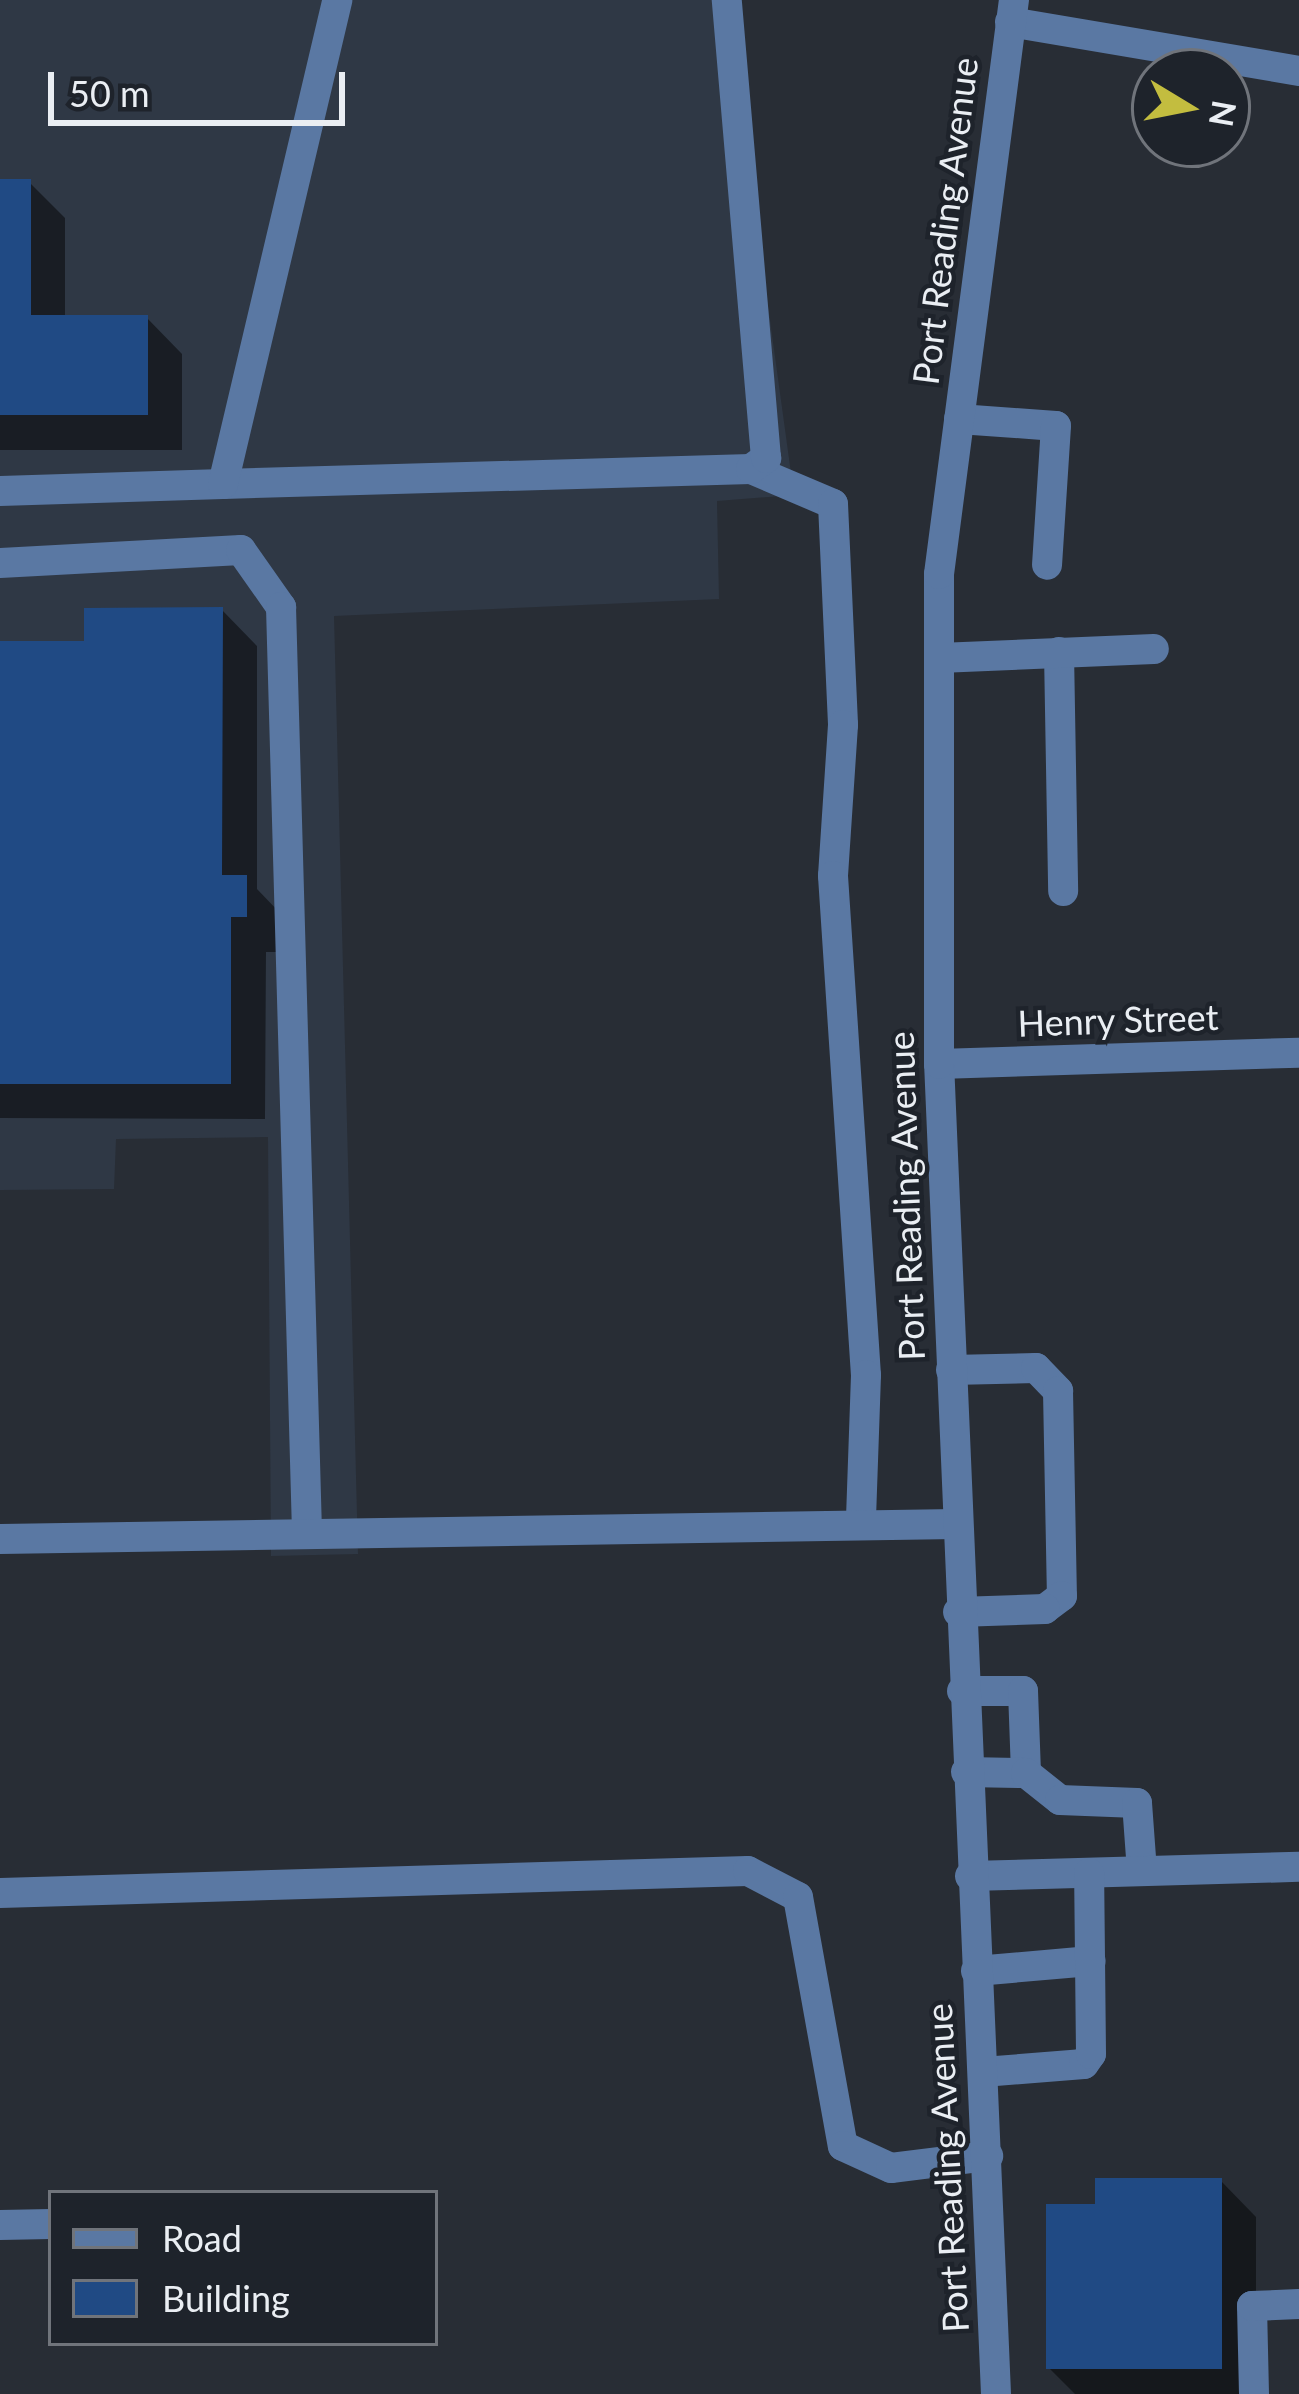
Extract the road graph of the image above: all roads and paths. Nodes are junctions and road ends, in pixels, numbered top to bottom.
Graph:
1 (337, 0) edge
2 (727, 0) edge
3 (1012, 11) edge
4 (1299, 71) edge
5 (959, 419) junction
6 (751, 469) junction
7 (223, 484) junction
8 (0, 491) edge
9 (0, 563) edge
10 (1047, 565) dead end
11 (1154, 649) dead end
12 (1059, 652) junction
13 (939, 658) junction
14 (1063, 892) dead end
15 (1299, 1053) edge
16 (939, 1064) junction
17 (951, 1370) junction
18 (862, 1521) junction
19 (956, 1524) junction
20 (308, 1531) junction
21 (0, 1539) edge
22 (958, 1612) junction
23 (962, 1691) junction
24 (966, 1772) junction
25 (1026, 1773) junction
26 (1299, 1867) edge
27 (1142, 1871) junction
28 (1089, 1873) junction
29 (970, 1876) junction
30 (0, 1893) edge
31 (1091, 1961) junction
32 (976, 1971) junction
33 (983, 2072) junction
34 (988, 2156) junction
35 (48, 2224) edge
36 (0, 2225) edge
37 (1299, 2304) edge
38 (996, 2394) edge
39 (1253, 2394) edge

1 - 7 street
2 - 6 street
3 - 4 street
3 - 5 street, Port Reading Avenue
5 - 10 street
5 - 13 street, Port Reading Avenue
6 - 7 street
6 - 18 street
7 - 8 street
9 - 20 street
11 - 12 street
12 - 13 street
12 - 14 street
13 - 16 street, Port Reading Avenue
15 - 16 street, Henry Street
16 - 17 street, Port Reading Avenue
17 - 19 street, Port Reading Avenue
17 - 22 street
18 - 19 street
18 - 20 street
19 - 22 street, Port Reading Avenue
20 - 21 street
22 - 23 street, Port Reading Avenue
23 - 24 street, Port Reading Avenue
23 - 25 street
24 - 25 street
24 - 29 street, Port Reading Avenue
25 - 27 street
26 - 27 street
27 - 28 street
28 - 29 street
28 - 31 street
29 - 32 street, Port Reading Avenue
30 - 34 street
31 - 32 street
31 - 33 street
32 - 33 street, Port Reading Avenue
33 - 34 street, Port Reading Avenue
34 - 38 street, Port Reading Avenue
35 - 36 street
37 - 39 street

